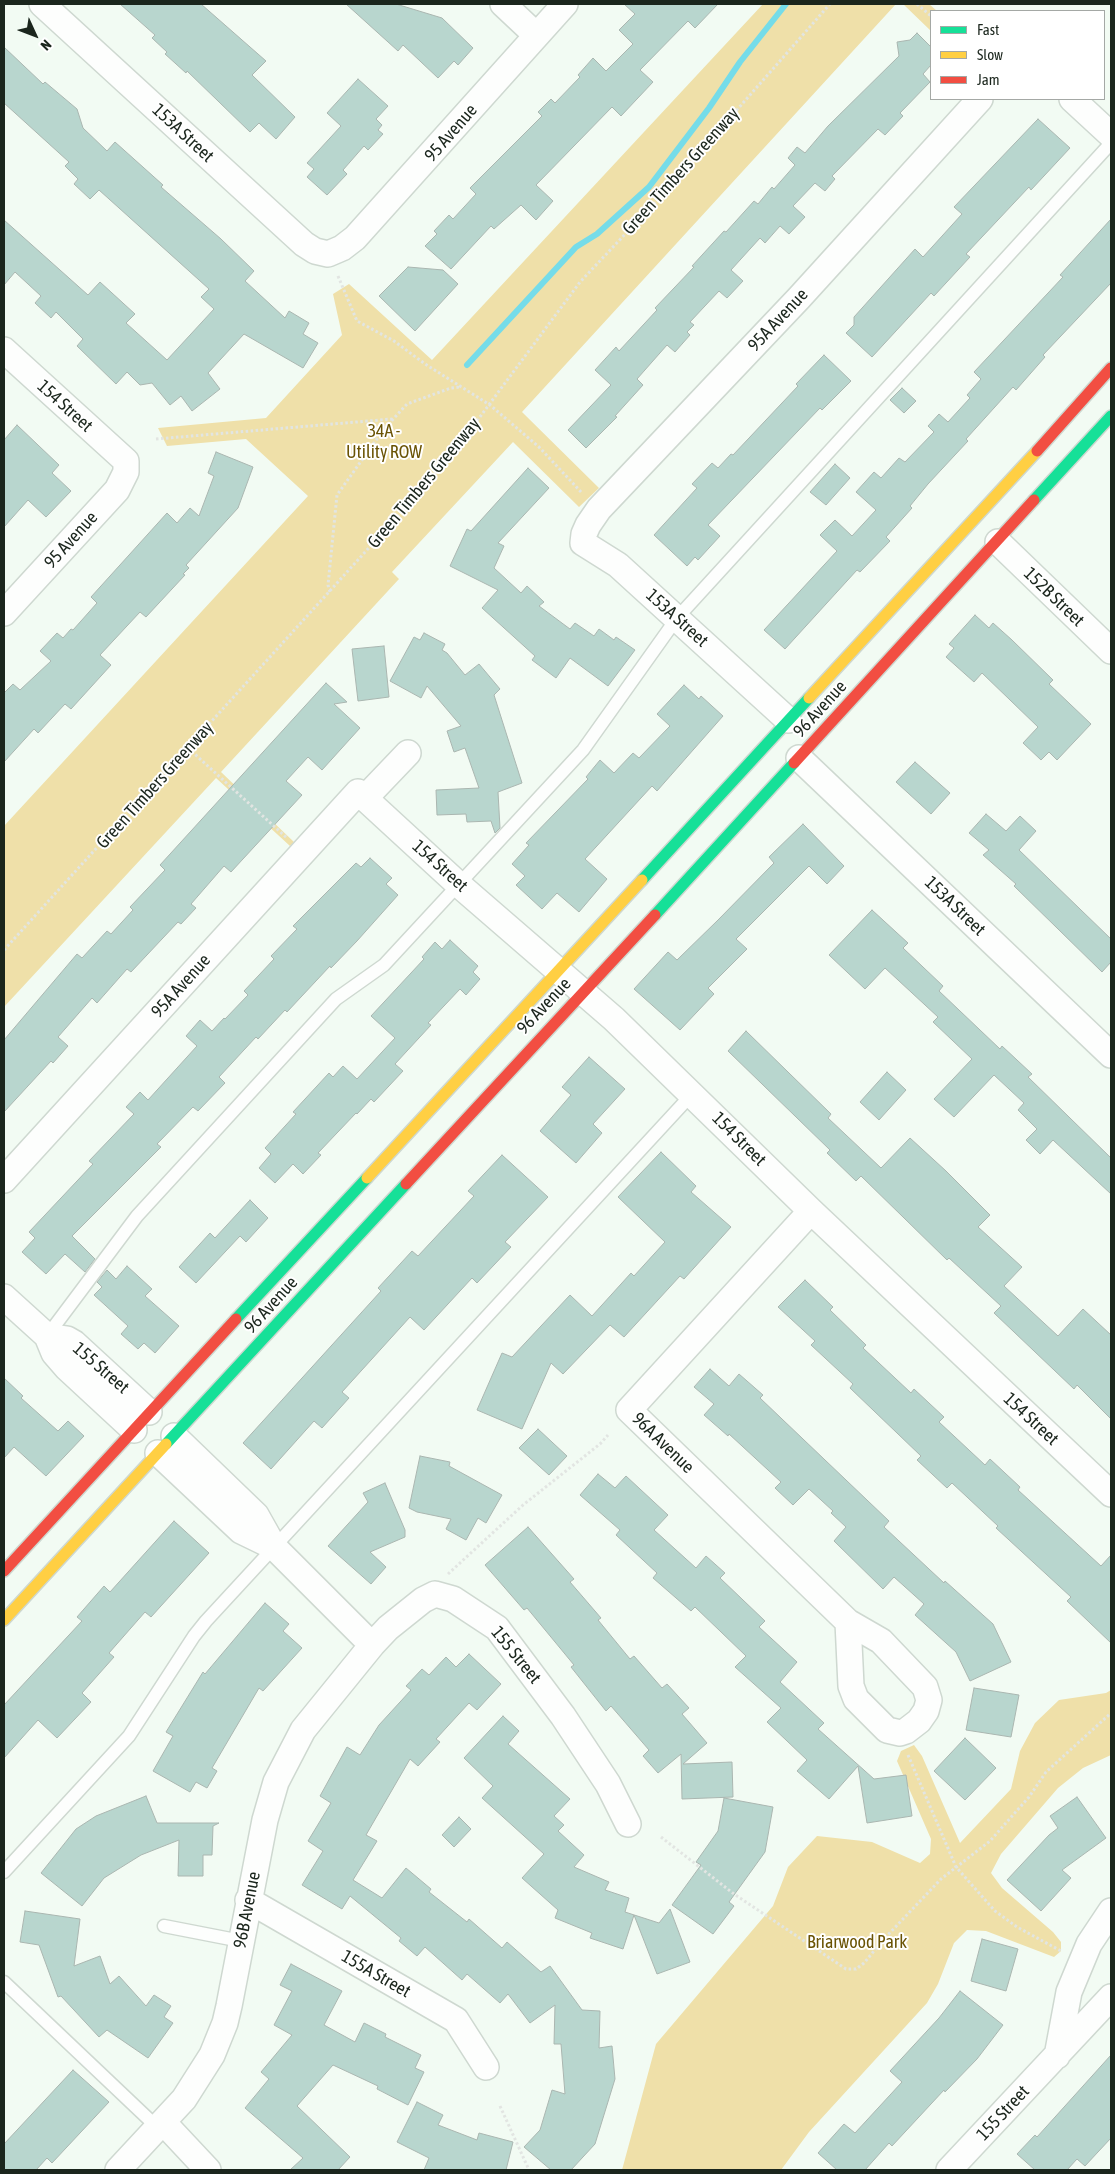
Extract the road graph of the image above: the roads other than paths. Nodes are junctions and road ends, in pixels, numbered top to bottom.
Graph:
1 (42, 4) edge
2 (503, 4) edge
3 (565, 4) edge
4 (536, 35) junction
5 (979, 100) edge
6 (1073, 100) edge
7 (1111, 135) edge
8 (1111, 143) edge
9 (333, 265) joint
10 (4, 350) edge
11 (1111, 368) edge
12 (1111, 416) edge
13 (126, 461) joint
14 (1001, 491) junction
15 (998, 508) dead end
16 (997, 534) junction
17 (582, 544) joint
18 (4, 613) edge
19 (677, 618) junction
20 (1111, 651) edge
21 (788, 720) junction
22 (408, 753) dead end
23 (799, 758) junction
24 (362, 795) junction
25 (458, 884) junction
26 (558, 969) junction
27 (582, 991) junction
28 (1111, 1055) edge
29 (693, 1093) junction
30 (4, 1180) edge
31 (811, 1210) junction
32 (4, 1297) edge
33 (47, 1336) junction
34 (156, 1426) junction
35 (1111, 1494) edge
36 (274, 1547) junction
37 (4, 1571) edge
38 (4, 1620) edge
39 (848, 1622) dead end
40 (372, 1645) junction
41 (628, 1824) dead end
42 (4, 1872) edge
43 (248, 1900) junction
44 (1111, 1911) edge
45 (164, 1926) dead end
46 (240, 1941) junction
47 (4, 1982) edge
48 (1111, 1997) edge
49 (1057, 2056) junction
50 (486, 2067) dead end
51 (160, 2125) junction
52 (118, 2170) edge
53 (208, 2170) edge
54 (949, 2170) edge

1 - 9 street, 153A Street
2 - 4 street
3 - 4 street, 95 Avenue
4 - 9 street, 95 Avenue
5 - 17 street, 95A Avenue
6 - 7 street
8 - 19 lane
10 - 13 street, 154 Street
11 - 14 main road, 96 Avenue
12 - 16 main road, 96 Avenue
13 - 18 street, 95 Avenue
14 - 15 main road
14 - 21 main road, 96 Avenue
16 - 20 street, 152B Street
16 - 23 main road, 96 Avenue
17 - 19 street, 153A Street
19 - 21 street, 153A Street
19 - 25 lane
21 - 26 main road, 96 Avenue
22 - 24 street, 95A Avenue
23 - 27 main road, 96 Avenue
23 - 28 street, 153A Street
24 - 25 street, 154 Street
24 - 30 street, 95A Avenue
25 - 26 street, 154 Street
25 - 33 lane
26 - 27 street, 154 Street
26 - 34 main road, 96 Avenue
27 - 29 street, 154 Street
27 - 34 main road, 96 Avenue
29 - 31 street, 154 Street
29 - 36 lane
31 - 35 street, 154 Street
31 - 39 street, 96A Avenue
32 - 33 street, 155 Street
33 - 34 street, 155 Street
34 - 36 street, 155 Street
34 - 37 main road, 96 Avenue
34 - 38 main road, 96 Avenue
36 - 40 street, 155 Street
36 - 42 lane
40 - 41 street, 155 Street
40 - 43 street, 96B Avenue
43 - 46 street, 96B Avenue
43 - 50 street, 155A Street
44 - 49 street
45 - 46 lane
46 - 51 street, 96B Avenue
47 - 51 lane
48 - 49 street, 155 Street
49 - 54 street, 155 Street
51 - 52 street, 96B Avenue
51 - 53 street

